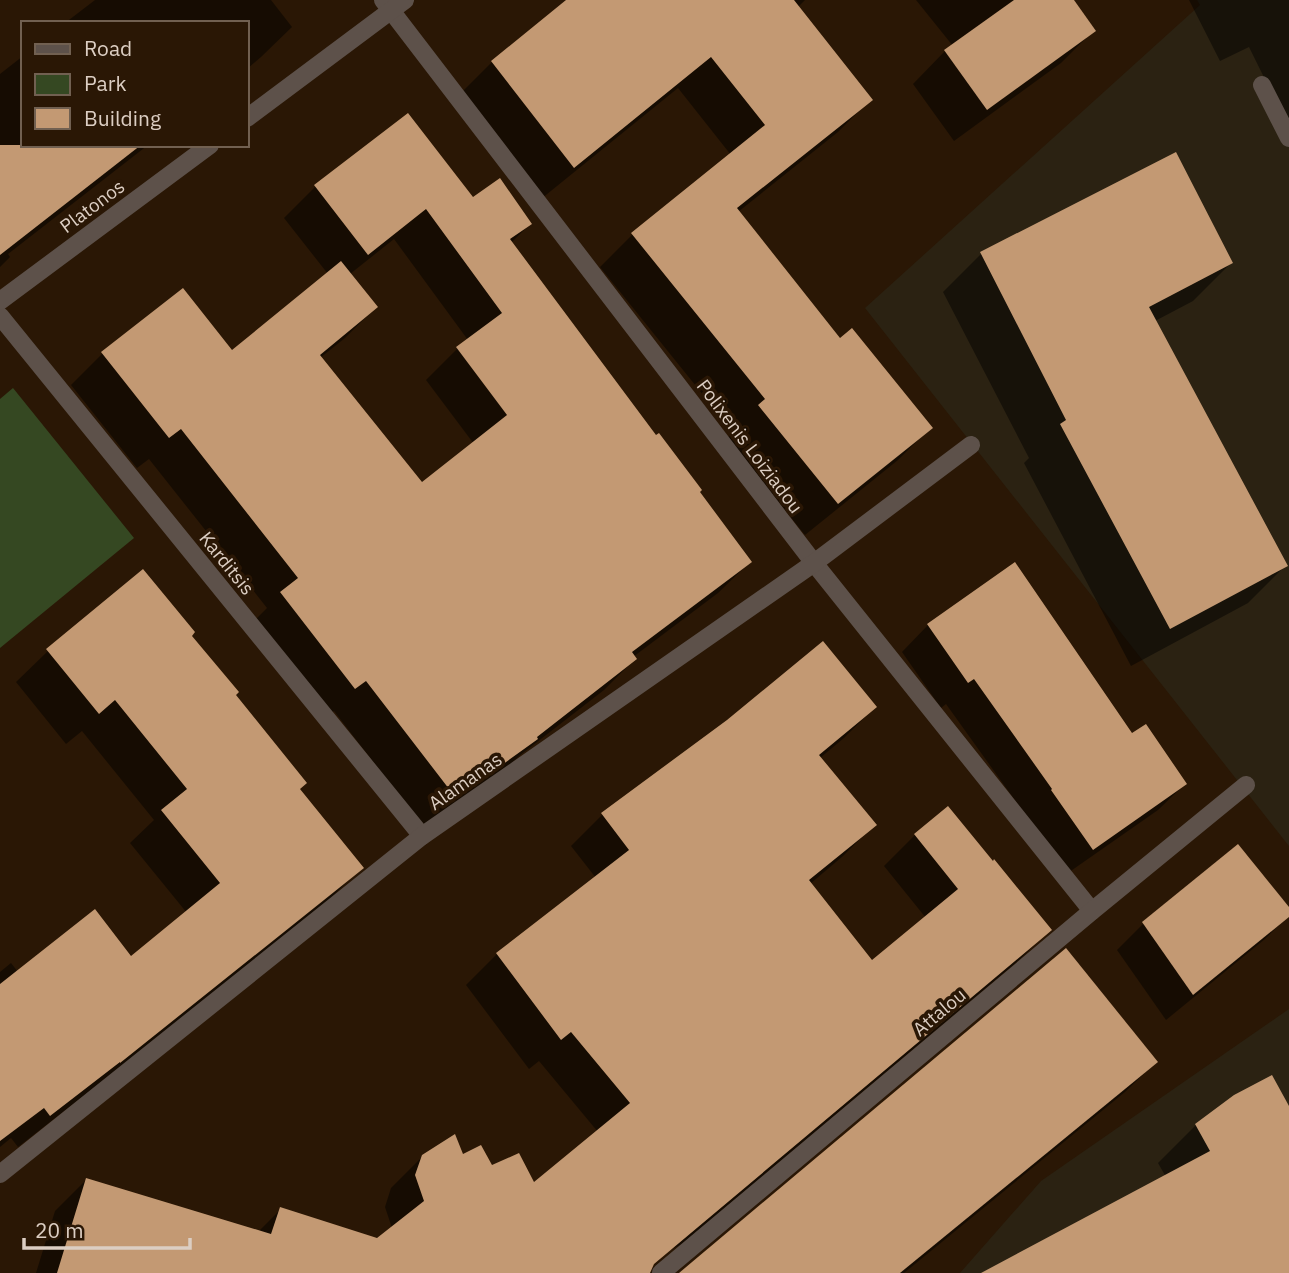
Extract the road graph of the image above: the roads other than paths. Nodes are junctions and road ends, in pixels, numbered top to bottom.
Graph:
1 (393, 4) edge
2 (1262, 85) dead end
3 (248, 117) edge
4 (1289, 138) edge
5 (207, 147) edge
6 (0, 301) edge
7 (0, 316) edge
8 (971, 445) dead end
9 (814, 564) junction
10 (1246, 785) dead end
11 (422, 836) junction
12 (1092, 911) junction
13 (0, 1174) edge
14 (661, 1273) edge

1 - 3 street
1 - 9 street, Polixenis Loiziadou
2 - 4 street
5 - 6 street, Platonos
7 - 11 street, Karditsis
8 - 9 street, Alamanas
9 - 11 street, Alamanas
9 - 12 street, Polixenis Loiziadou
10 - 12 street, Attalou
11 - 13 street, Alamanas
12 - 14 street, Attalou

